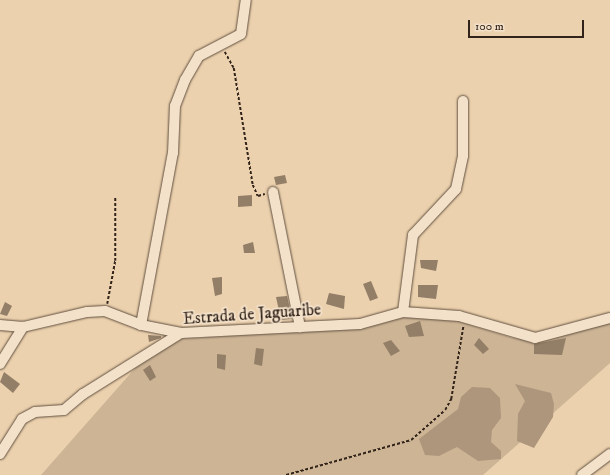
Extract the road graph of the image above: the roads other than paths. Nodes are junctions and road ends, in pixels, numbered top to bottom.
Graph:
1 (246, 0) edge
2 (463, 101) dead end
3 (273, 192) road end
4 (403, 312) junction
5 (610, 318) edge
6 (0, 326) edge
7 (142, 326) junction
8 (23, 327) junction
9 (300, 327) junction
10 (181, 333) junction
11 (0, 364) edge
12 (0, 454) edge
13 (610, 454) edge
14 (582, 475) edge

1 - 7 street
2 - 4 street
3 - 9 street
4 - 5 street, Estrada de Jaguaribe
4 - 9 street, Estrada de Jaguaribe
6 - 8 street
7 - 8 street
7 - 10 street
8 - 11 street
9 - 10 street, Estrada de Jaguaribe
10 - 12 street, Estrada de Jaguaribe
13 - 14 street

